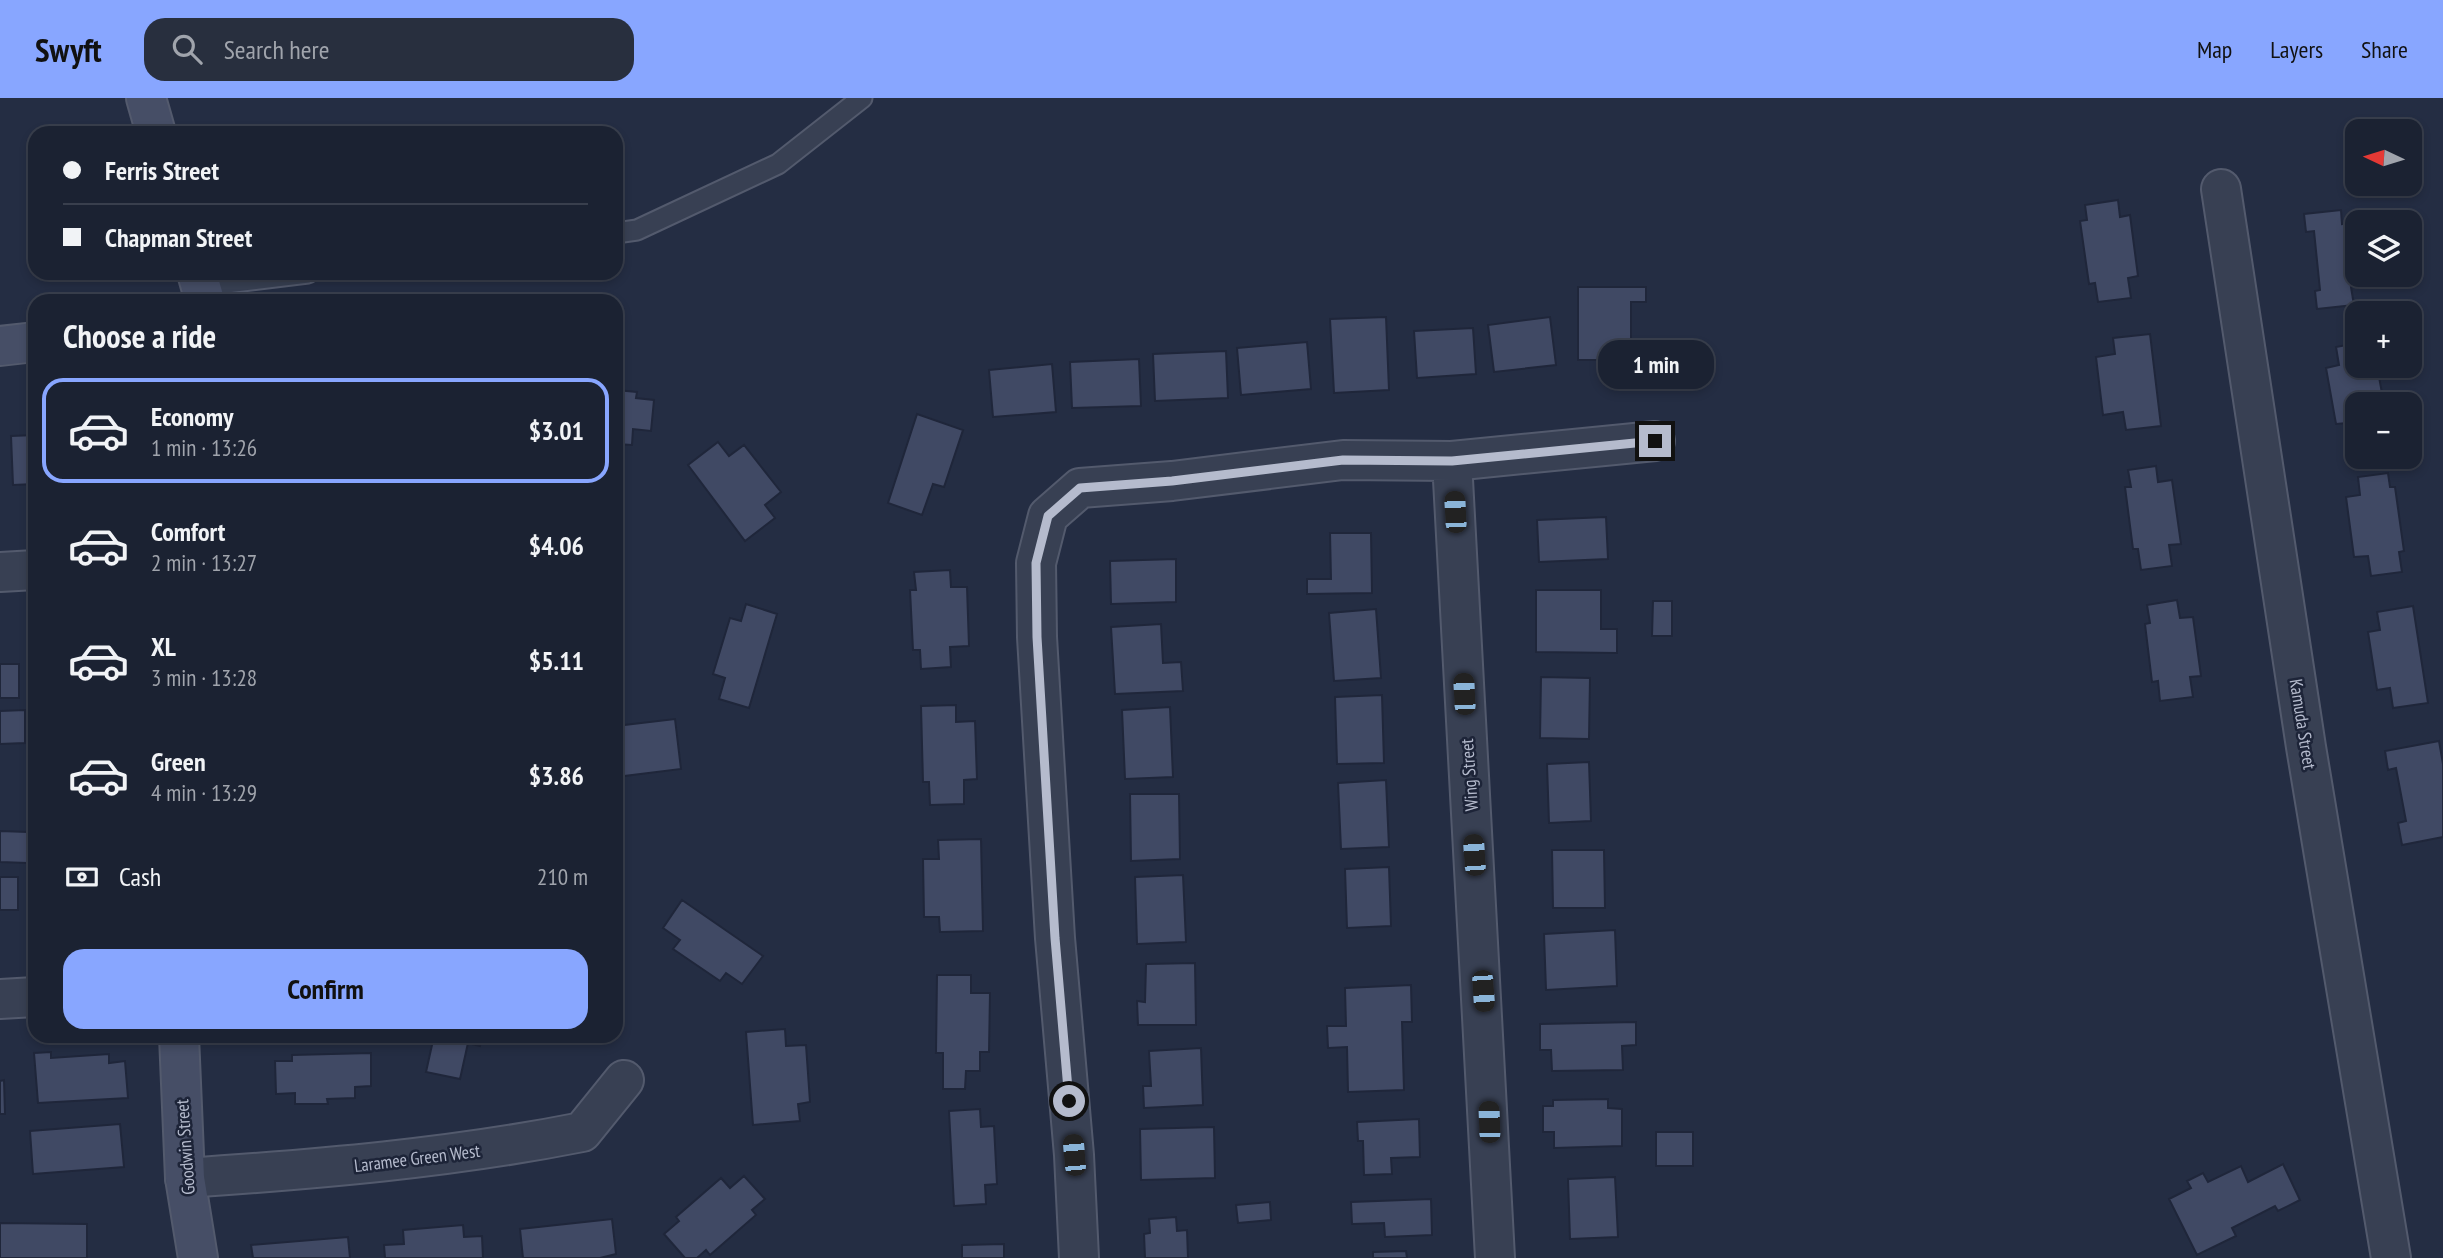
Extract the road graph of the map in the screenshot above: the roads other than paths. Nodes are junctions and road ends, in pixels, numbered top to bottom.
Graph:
1 (146, 98) edge
2 (862, 98) edge
3 (154, 126) edge
4 (2221, 189) dead end
5 (623, 232) edge
6 (254, 280) edge
7 (201, 287) edge
8 (28, 343) edge
9 (0, 346) edge
10 (1655, 441) dead end
11 (1452, 461) junction
12 (28, 570) edge
13 (0, 572) edge
14 (28, 997) edge
15 (0, 999) edge
16 (179, 1043) edge
17 (624, 1080) dead end
18 (185, 1178) junction
19 (198, 1258) edge
20 (1079, 1258) edge
21 (1495, 1258) edge
22 (2391, 1258) edge

1 - 3 main road
2 - 5 lane
4 - 22 street, Kamuda Street
6 - 7 lane
8 - 9 main road
10 - 11 street
11 - 20 street
11 - 21 street, Wing Street
12 - 13 street
14 - 15 street
16 - 18 main road, Goodwin Street
17 - 18 street, Laramee Green West
18 - 19 main road, Goodwin Street

